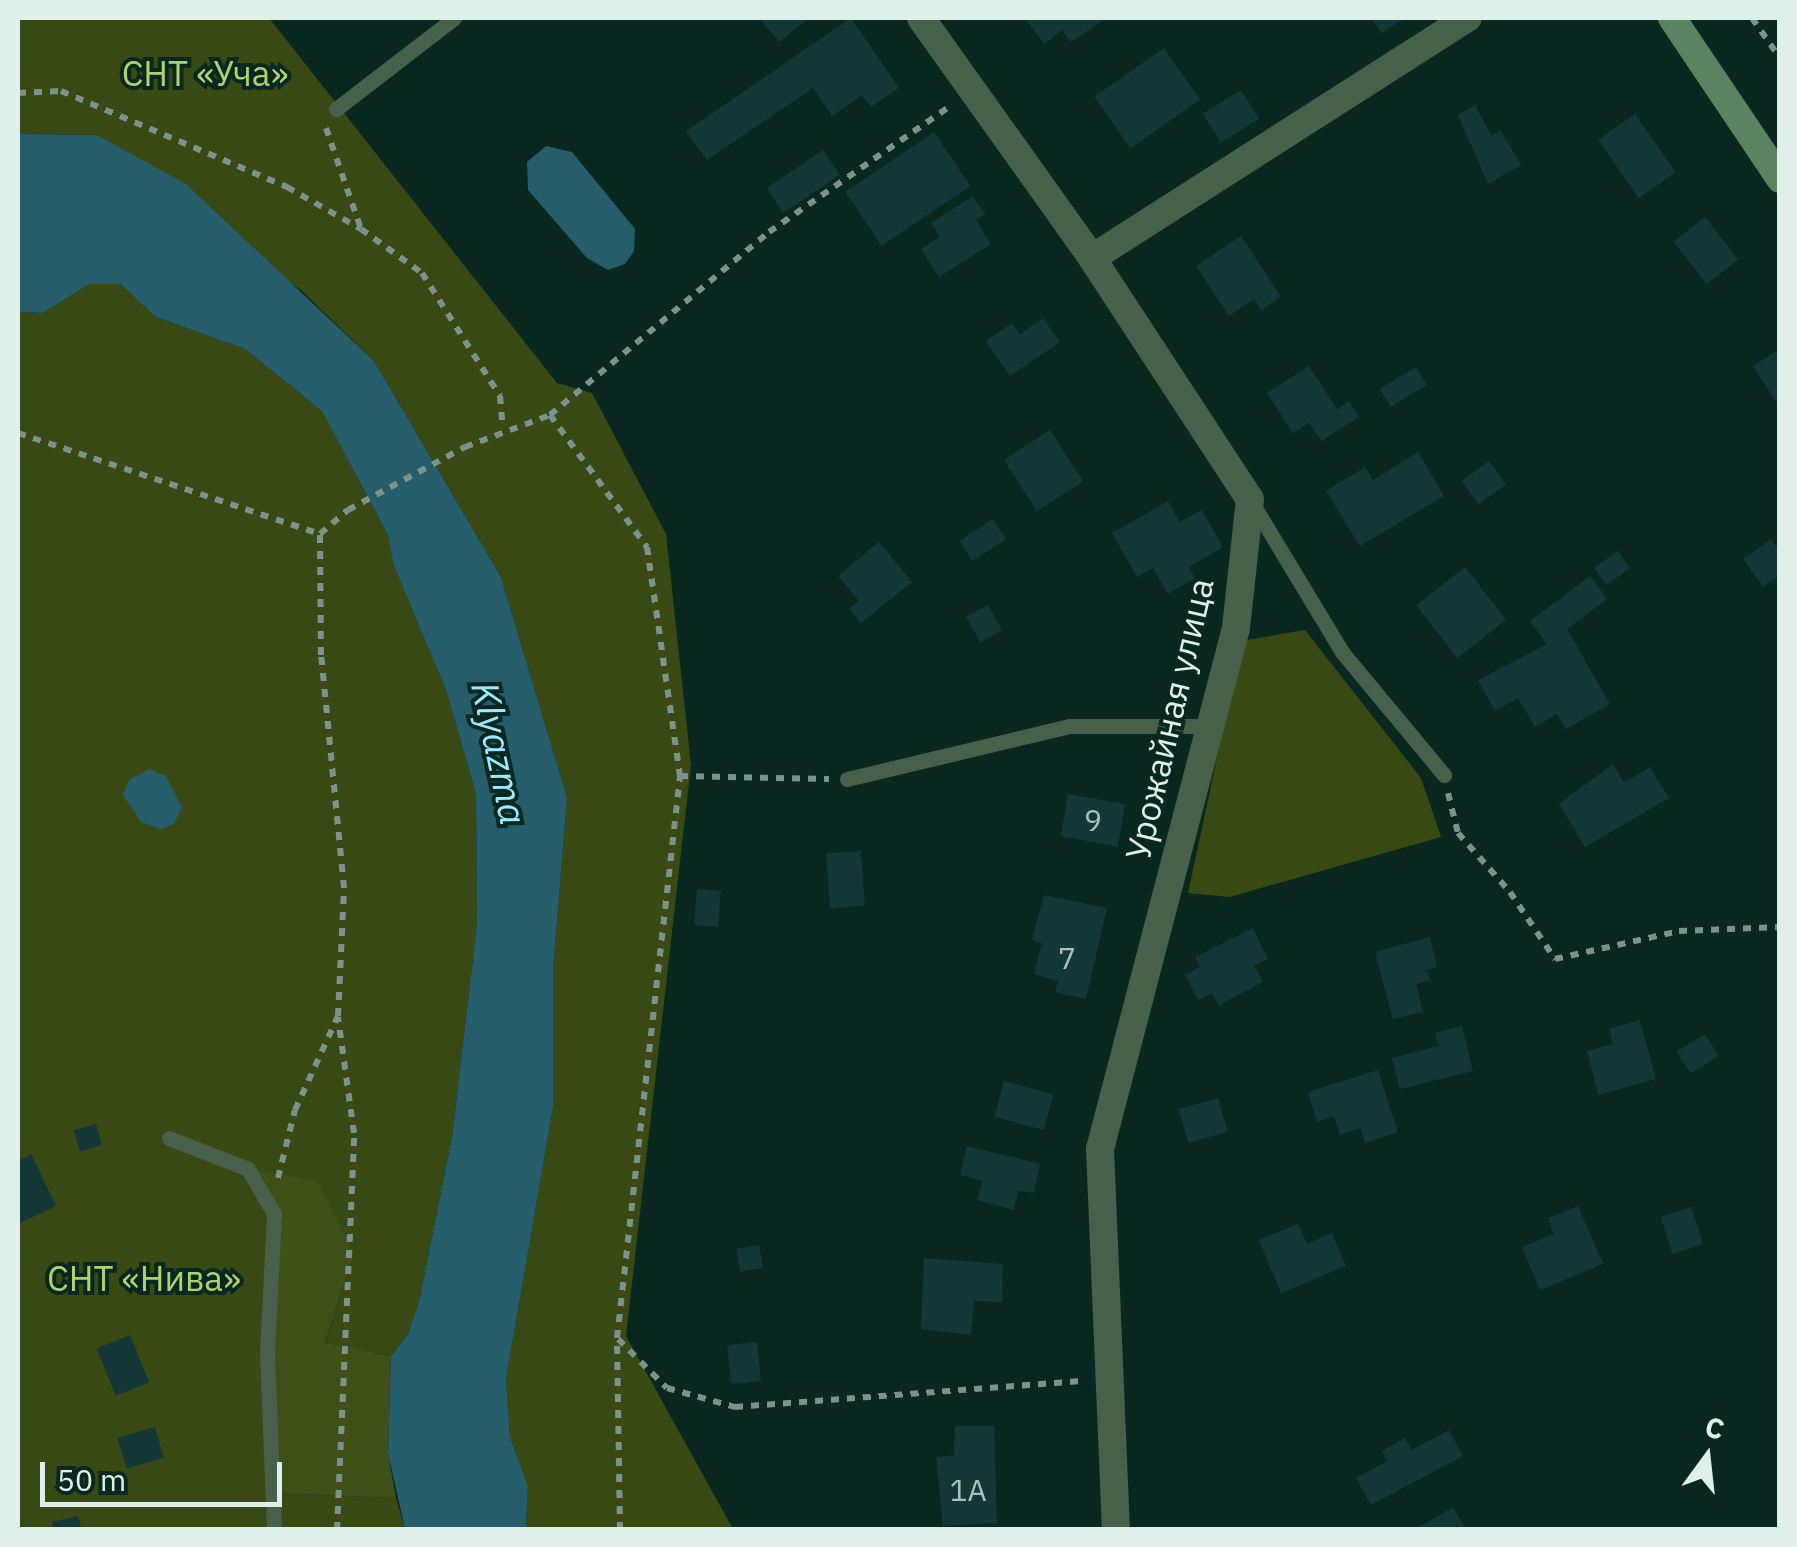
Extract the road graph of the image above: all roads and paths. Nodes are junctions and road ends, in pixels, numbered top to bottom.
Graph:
1 (454, 18) edge
2 (921, 18) edge
3 (1468, 18) edge
4 (1672, 18) edge
5 (1752, 18) edge
6 (1780, 58) edge
7 (972, 92) junction
8 (18, 93) edge
9 (336, 109) joint
10 (1780, 179) edge
11 (361, 229) junction
12 (1092, 258) junction
13 (550, 415) junction
14 (504, 428) junction
15 (18, 433) edge
16 (1250, 499) junction
17 (320, 534) junction
18 (1210, 726) junction
19 (1444, 775) joint
20 (680, 776) junction
21 (846, 779) joint
22 (1780, 927) edge
23 (338, 1016) junction
24 (169, 1138) dead end
25 (274, 1214) junction
26 (617, 1338) junction
27 (1111, 1379) junction
28 (274, 1530) edge
29 (337, 1530) edge
30 (620, 1530) edge
31 (1116, 1530) edge

1 - 9 lane
2 - 7 street
3 - 12 street
4 - 10 main road
5 - 6 path
7 - 12 street
7 - 13 path
8 - 11 path
9 - 11 path
11 - 14 path
12 - 16 street
13 - 14 path
13 - 20 path
14 - 17 path
15 - 17 path
16 - 18 street, Урожайная улица
16 - 19 lane
17 - 23 path
18 - 21 lane
18 - 27 street, Урожайная улица
19 - 22 path
20 - 21 path
20 - 26 path
23 - 25 path
23 - 29 path
24 - 25 lane
25 - 28 lane
26 - 27 path
26 - 30 path
27 - 31 street, Урожайная улица

